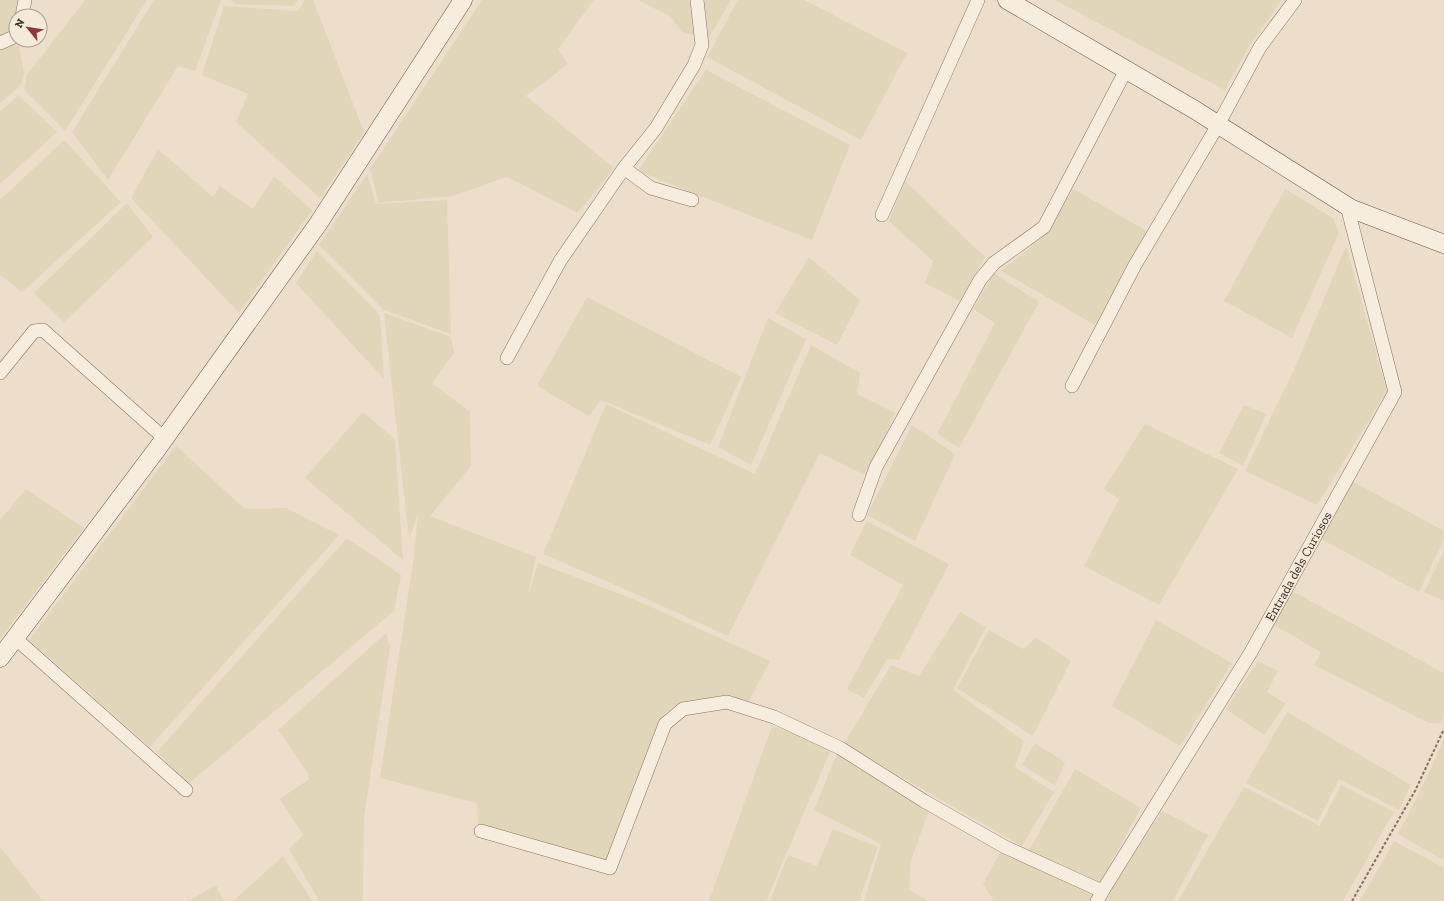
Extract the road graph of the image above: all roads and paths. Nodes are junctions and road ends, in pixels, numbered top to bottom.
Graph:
1 (463, 0) edge
2 (698, 0) edge
3 (978, 0) edge
4 (1007, 0) edge
5 (1294, 0) edge
6 (1126, 70) junction
7 (1218, 125) junction
8 (624, 168) junction
9 (692, 200) dead end
10 (1347, 206) junction
11 (882, 215) dead end
12 (1444, 244) edge
13 (507, 358) dead end
14 (0, 373) edge
15 (1072, 386) dead end
16 (164, 438) junction
17 (859, 515) dead end
18 (15, 638) junction
19 (0, 658) edge
20 (1444, 729) edge
21 (186, 790) dead end
22 (481, 831) dead end
23 (1100, 896) edge
24 (1352, 901) edge

1 - 16 main road
2 - 8 street
3 - 11 street
4 - 6 main road
5 - 7 street
6 - 7 main road
6 - 17 street
7 - 10 main road
7 - 15 street
8 - 9 street
8 - 13 street
10 - 12 main road
10 - 23 street, Entrada dels Curiosos
14 - 16 street
16 - 18 main road
18 - 19 main road
18 - 21 street
20 - 24 path
22 - 23 street

